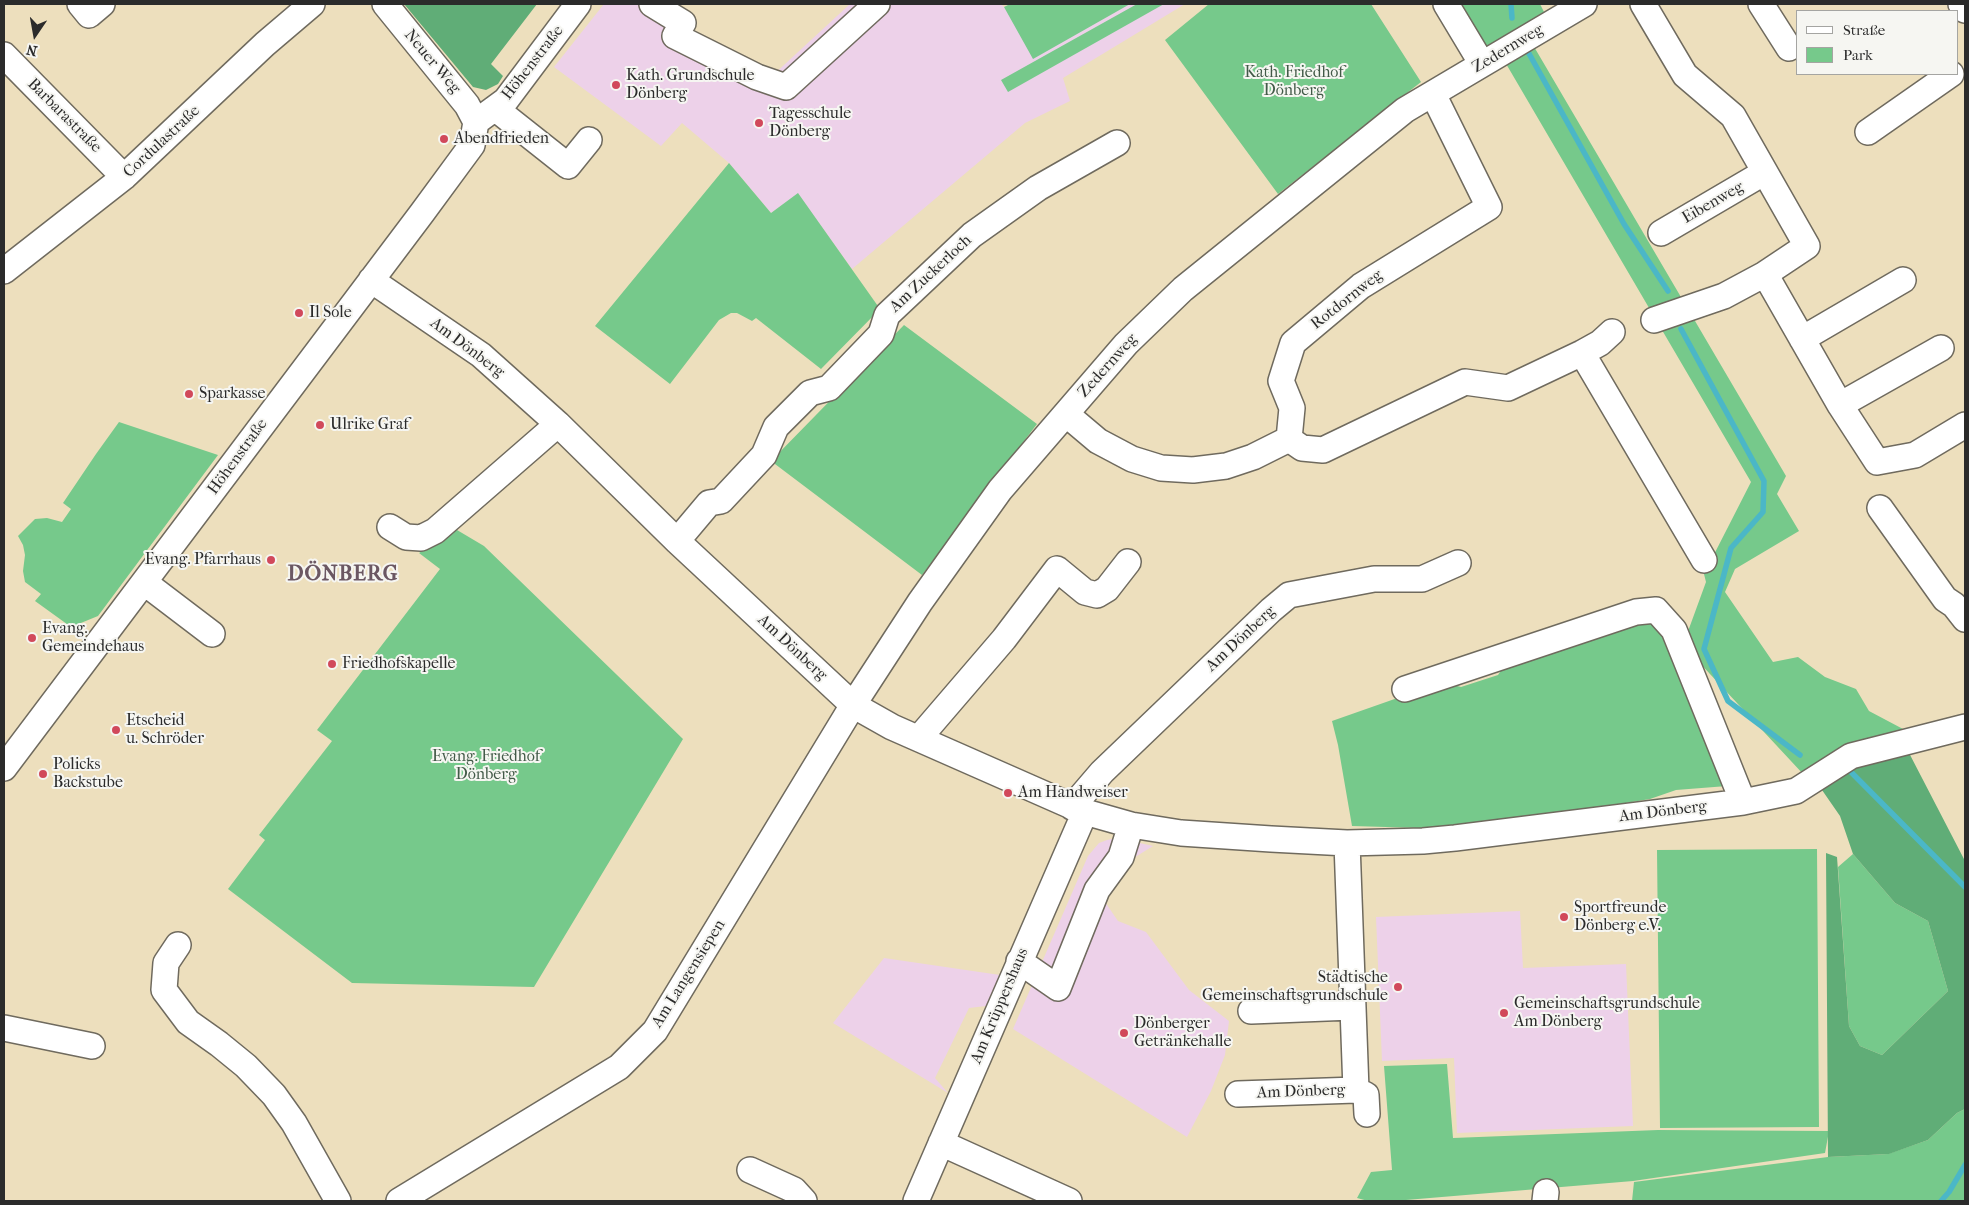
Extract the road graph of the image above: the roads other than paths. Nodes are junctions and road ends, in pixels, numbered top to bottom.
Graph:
1 (80, 4) edge
2 (102, 4) edge
3 (312, 4) edge
4 (385, 4) edge
5 (578, 4) edge
6 (652, 4) edge
7 (877, 4) edge
8 (1446, 4) edge
9 (1584, 4) edge
10 (1643, 4) edge
11 (1761, 4) edge
12 (1961, 4) edge
13 (1965, 10) edge
14 (1789, 48) dead end
15 (4, 55) edge
16 (1482, 64) junction
17 (1950, 75) edge
18 (1433, 94) junction
19 (486, 115) junction
20 (1868, 132) dead end
21 (589, 140) dead end
22 (1117, 143) dead end
23 (1765, 172) junction
24 (124, 178) junction
25 (1660, 233) dead end
26 (4, 271) edge
27 (1765, 274) junction
28 (371, 280) junction
29 (1903, 280) dead end
30 (1654, 320) dead end
31 (1612, 332) dead end
32 (1802, 339) junction
33 (1941, 348) dead end
34 (1582, 353) junction
35 (1840, 406) junction
36 (1066, 414) junction
37 (558, 424) junction
38 (1965, 425) edge
39 (1289, 439) junction
40 (1880, 508) dead end
41 (390, 527) dead end
42 (677, 541) junction
43 (1704, 560) dead end
44 (1128, 562) dead end
45 (1458, 563) dead end
46 (145, 583) junction
47 (1962, 603) edge
48 (212, 634) dead end
49 (1405, 690) dead end
50 (853, 705) junction
51 (1965, 727) edge
52 (919, 738) junction
53 (4, 768) edge
54 (1743, 802) junction
55 (1078, 809) junction
56 (1131, 825) junction
57 (1347, 842) junction
58 (178, 945) dead end
59 (1019, 961) junction
60 (1352, 1007) junction
61 (1252, 1011) dead end
62 (4, 1028) edge
63 (92, 1046) dead end
64 (1356, 1090) junction
65 (1238, 1094) dead end
66 (1367, 1114) dead end
67 (942, 1143) junction
68 (750, 1170) dead end
69 (338, 1201) edge
70 (399, 1201) edge
71 (804, 1201) edge
72 (916, 1201) edge
73 (1069, 1201) edge

1 - 2 street
3 - 24 street, Cordulastraße
4 - 19 street, Neuer Weg
5 - 19 street, Höhenstraße
6 - 7 street
8 - 16 street
9 - 16 street, Zedernweg
10 - 23 street
11 - 14 street
12 - 13 street
15 - 24 street, Barbarastraße
16 - 18 street, Zedernweg
17 - 20 street
18 - 36 street, Zedernweg
18 - 39 street, Rotdornweg
19 - 21 street
19 - 28 street, Höhenstraße
22 - 42 street, Am Zuckerloch
23 - 25 street, Eibenweg
23 - 27 street
24 - 26 street, Cordulastraße
27 - 30 street
27 - 32 street
28 - 37 street, Am Dönberg
28 - 46 street, Höhenstraße
29 - 32 street
31 - 34 street
32 - 35 street
33 - 35 street
34 - 39 street
34 - 43 street
35 - 38 street
36 - 39 street
36 - 50 street, Zedernweg
37 - 41 street
37 - 42 street, Am Dönberg
40 - 47 street
42 - 50 street, Am Dönberg
44 - 52 street
45 - 55 street, Am Dönberg
46 - 48 street
46 - 53 street, Höhenstraße
49 - 54 street
50 - 52 street, Am Dönberg
50 - 70 street, Am Langensiepen
51 - 54 street, Am Dönberg
52 - 55 street, Am Dönberg
54 - 57 street, Am Dönberg
55 - 56 street, Am Dönberg
55 - 59 street, Am Krüppershaus
56 - 57 street, Am Dönberg
56 - 59 street
57 - 60 street, Am Dönberg
58 - 69 street
59 - 67 street, Am Krüppershaus
60 - 61 street
60 - 64 street, Am Dönberg
62 - 63 street
64 - 65 street, Am Dönberg
64 - 66 street
67 - 72 street, Am Krüppershaus
67 - 73 street
68 - 71 street

